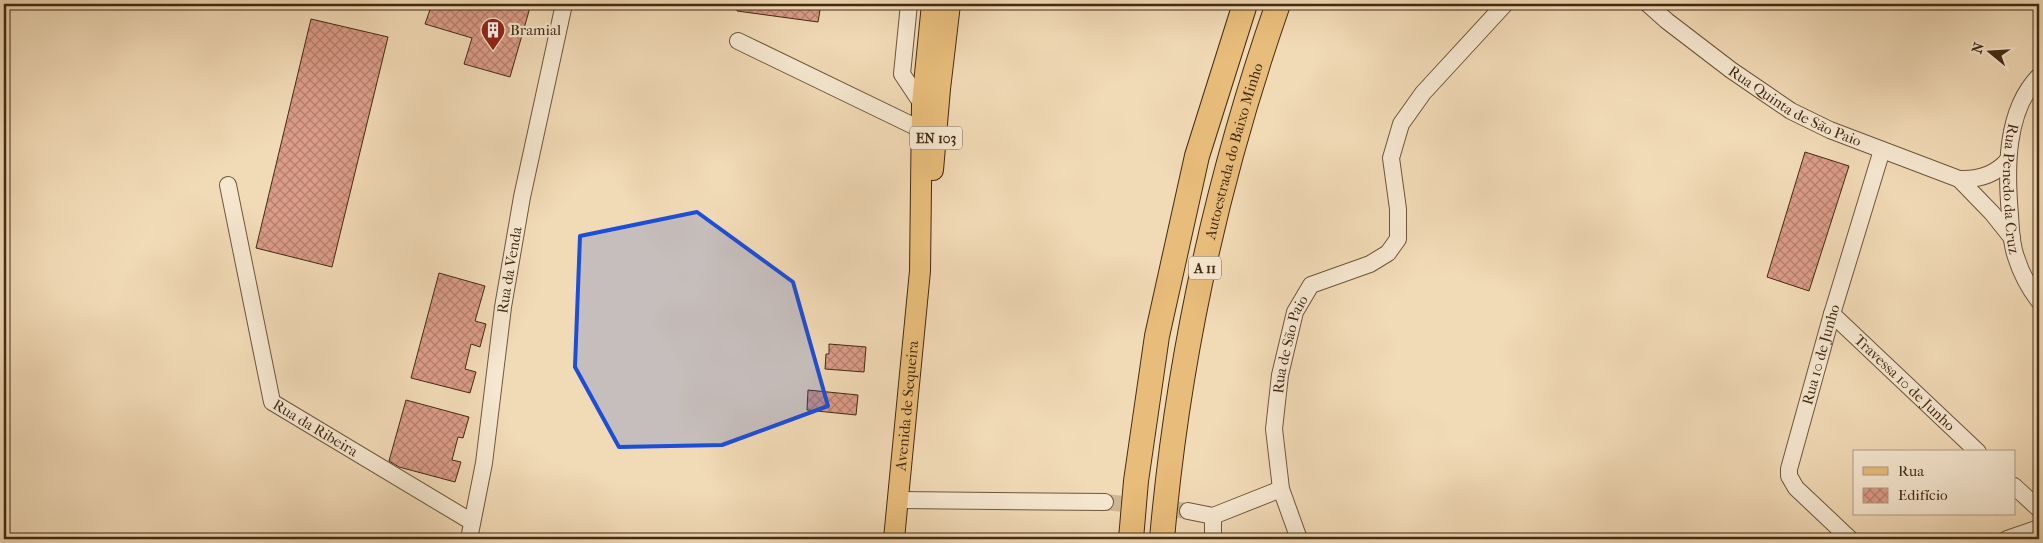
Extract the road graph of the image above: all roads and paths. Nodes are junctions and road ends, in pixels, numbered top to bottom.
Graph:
1 (564, 4) edge
2 (909, 4) edge
3 (1245, 4) edge
4 (1278, 4) edge
5 (1505, 4) edge
6 (1648, 4) edge
7 (945, 5) edge
8 (738, 41) dead end
9 (945, 42) junction
10 (2039, 76) edge
11 (917, 80) junction
12 (922, 130) junction
13 (1882, 150) junction
14 (2008, 160) junction
15 (1959, 179) junction
16 (228, 185) dead end
17 (2012, 238) junction
18 (920, 271) junction
19 (2039, 301) edge
20 (1832, 314) junction
21 (1976, 450) edge
22 (2016, 488) edge
23 (1281, 489) junction
24 (898, 500) junction
25 (1105, 502) tunnel mouth
26 (2039, 509) edge
27 (1188, 511) tunnel mouth
28 (1213, 516) junction
29 (472, 522) junction
30 (2039, 528) edge
31 (469, 539) edge
32 (894, 539) edge
33 (1131, 539) edge
34 (1162, 539) edge
35 (1213, 539) edge
36 (1299, 539) edge
37 (1850, 539) edge
38 (2007, 539) edge

1 - 29 street, Rua da Venda
2 - 11 street
3 - 33 highway, A 11
4 - 34 highway, Autoestrada do Baixo Minho / A 11
5 - 23 street, Rua de São Paio
6 - 13 street, Rua Quinta de São Paio
7 - 9 main road, Avenida de Sequeira / EN 103
7 - 11 main road, Avenida de Sequeira / EN 103
8 - 12 street
9 - 11 street
9 - 18 main road, Avenida de Sequeira / EN 103
10 - 14 street, Rua Penedo da Cruz
11 - 12 main road, Avenida de Sequeira / EN 103
12 - 18 main road, Avenida de Sequeira / EN 103
13 - 15 street, Rua Quinta de São Paio
13 - 20 street, Rua 10 de Junho
14 - 15 street
14 - 17 street, Rua Penedo da Cruz
15 - 17 street, Rua Quinta de São Paio
16 - 29 street, Rua da Ribeira
17 - 19 street, Rua Penedo da Cruz
18 - 24 main road, Avenida de Sequeira / EN 103
20 - 21 street, Travessa 10 de Junho
20 - 37 street, Rua 10 de Junho
22 - 26 street
23 - 28 street
23 - 36 street, Rua de São Paio
24 - 25 street
24 - 32 main road, Avenida de Sequeira / EN 103
27 - 28 street
28 - 35 street
29 - 31 street, Rua da Venda
30 - 38 street

